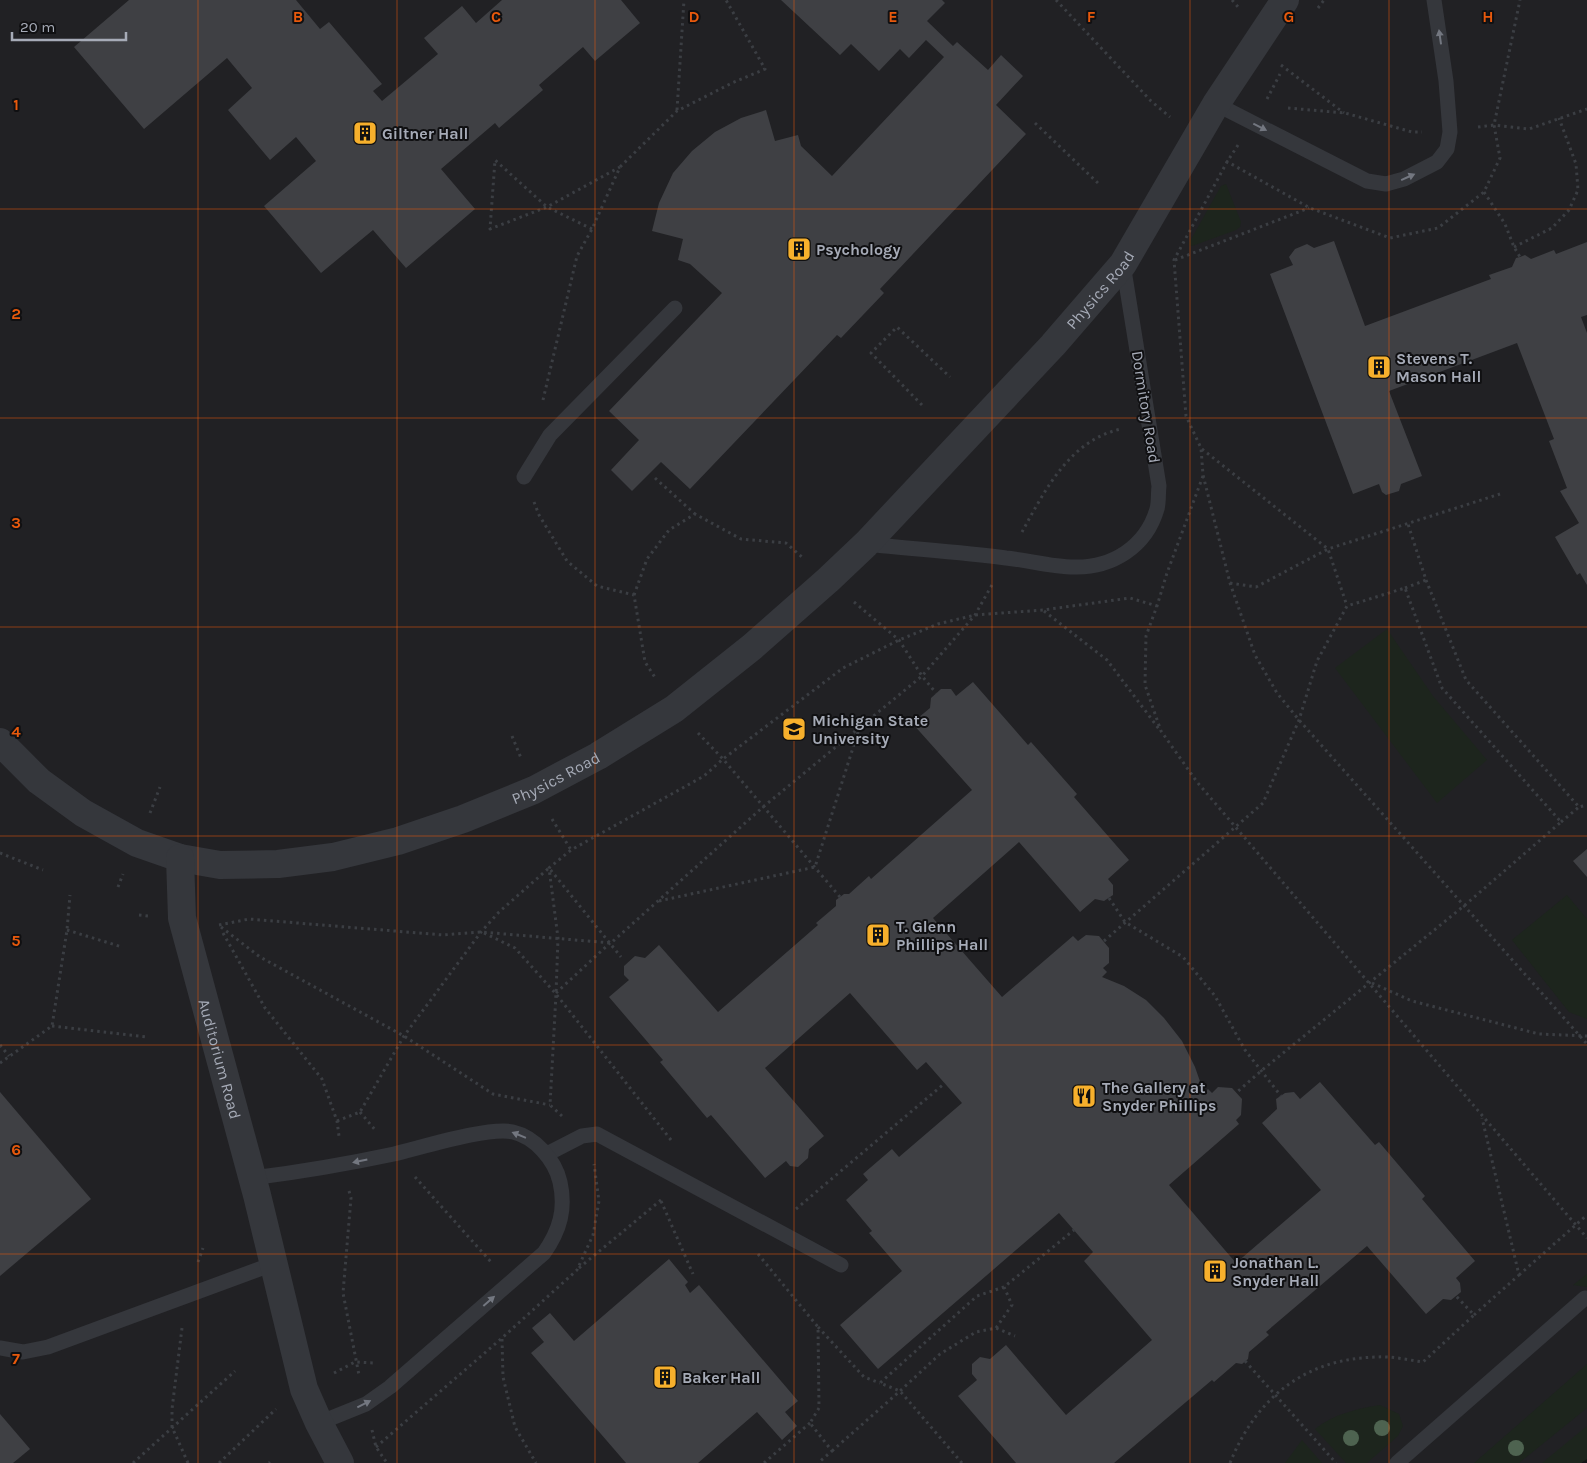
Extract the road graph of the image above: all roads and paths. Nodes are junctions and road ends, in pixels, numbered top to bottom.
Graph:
1 (684, 0) edge
2 (726, 0) edge
3 (1286, 0) edge
4 (1324, 0) edge
5 (1434, 0) edge
6 (1520, 0) edge
7 (1314, 15) dead end
8 (1287, 60) dead end
9 (1216, 104) junction
10 (1264, 106) junction
11 (676, 111) junction
12 (1559, 118) dead end
13 (1035, 123) dead end
14 (1253, 123) junction
15 (1450, 132) junction
16 (620, 167) junction
17 (1099, 184) dead end
18 (1484, 192) dead end
19 (547, 207) junction
20 (1310, 208) dead end
21 (592, 229) junction
22 (1514, 246) junction
23 (1520, 257) dead end
24 (1174, 260) junction
25 (1124, 264) junction
26 (675, 308) dead end
27 (950, 376) dead end
28 (543, 401) dead end
29 (922, 405) dead end
30 (1149, 423) junction
31 (1201, 448) junction
32 (1203, 475) junction
33 (524, 477) joint
34 (655, 478) dead end
35 (1500, 494) dead end
36 (696, 514) junction
37 (1408, 524) junction
38 (866, 544) junction
39 (1328, 549) junction
40 (1007, 558) junction
41 (828, 580) junction
42 (1426, 580) junction
43 (1230, 584) junction
44 (1405, 588) junction
45 (634, 595) junction
46 (1157, 606) junction
47 (1348, 606) junction
48 (1044, 610) junction
49 (974, 615) junction
50 (899, 640) junction
51 (922, 676) junction
52 (936, 693) dead end
53 (674, 709) junction
54 (1299, 720) junction
55 (859, 728) junction
56 (1161, 731) junction
57 (0, 742) edge
58 (723, 759) junction
59 (1587, 805) edge
60 (763, 807) junction
61 (1579, 807) junction
62 (1561, 822) junction
63 (1236, 826) junction
64 (0, 853) edge
65 (180, 858) junction
66 (815, 867) junction
67 (549, 868) junction
68 (43, 870) dead end
69 (70, 895) dead end
70 (840, 896) dead end
71 (1109, 898) dead end
72 (659, 901) junction
73 (1465, 905) junction
74 (1125, 922) junction
75 (67, 930) junction
76 (481, 932) junction
77 (558, 938) junction
78 (1104, 941) dead end
79 (611, 943) junction
80 (122, 947) dead end
81 (621, 957) dead end
82 (1369, 982) junction
83 (556, 994) junction
84 (52, 1026) junction
85 (404, 1036) junction
86 (1581, 1036) junction
87 (1587, 1036) edge
88 (148, 1037) dead end
89 (0, 1044) edge
90 (1587, 1044) edge
91 (9, 1056) junction
92 (0, 1063) edge
93 (1261, 1071) junction
94 (945, 1083) dead end
95 (1236, 1093) dead end
96 (1281, 1096) dead end
97 (550, 1104) junction
98 (360, 1112) junction
99 (1482, 1115) junction
100 (337, 1121) dead end
101 (582, 1136) junction
102 (394, 1154) junction
103 (547, 1154) junction
104 (671, 1173) junction
105 (252, 1178) junction
106 (661, 1201) junction
107 (1587, 1215) edge
108 (1576, 1225) junction
109 (774, 1228) junction
110 (1074, 1230) dead end
111 (1587, 1238) edge
112 (203, 1248) dead end
113 (273, 1264) junction
114 (841, 1265) dead end
115 (577, 1270) junction
116 (693, 1274) dead end
117 (1519, 1274) junction
118 (512, 1282) junction
119 (1004, 1287) junction
120 (186, 1296) junction
121 (1456, 1296) dead end
122 (1585, 1298) dead end
123 (534, 1308) junction
124 (1474, 1315) junction
125 (818, 1327) junction
126 (996, 1328) junction
127 (1015, 1336) dead end
128 (502, 1338) junction
129 (0, 1348) edge
130 (382, 1361) dead end
131 (1245, 1361) dead end
132 (236, 1372) dead end
133 (880, 1383) junction
134 (304, 1389) junction
135 (900, 1391) junction
136 (1274, 1394) junction
137 (319, 1423) junction
138 (810, 1423) junction
139 (172, 1428) junction
140 (376, 1447) dead end
141 (832, 1451) junction
142 (132, 1463) edge
143 (188, 1463) edge
144 (219, 1463) edge
145 (340, 1463) edge
146 (536, 1463) edge
147 (764, 1463) edge
148 (818, 1463) edge
149 (962, 1463) edge
150 (1230, 1463) edge
151 (1336, 1463) edge
152 (1396, 1463) edge

1 - 11 path
2 - 11 path
3 - 9 street, Physics Road
4 - 7 path
15 -> 5 lane
6 - 15 path
8 - 10 path
9 - 14 lane
9 - 25 street, Physics Road
10 - 14 path
10 - 15 path
11 - 16 path
12 - 22 path
13 - 17 path
14 -> 15 lane
14 - 24 path
16 - 19 path
16 - 21 path
18 - 22 path
19 - 19 path
19 - 21 path
20 - 24 path
21 - 28 path
22 - 23 path
24 - 31 path
25 - 30 lane, Dormitory Road
25 - 38 street, Physics Road
26 - 33 lane
27 - 29 path
30 - 40 path
30 - 40 lane, Dormitory Road
31 - 32 path
31 - 39 path
32 - 43 path
32 - 46 path
33 - 45 path
34 - 36 path
35 - 37 path
36 - 41 path
36 - 45 path
37 - 39 path
37 - 42 path
38 - 40 lane
38 - 41 street, Physics Road
39 - 43 path
39 - 47 path
40 - 49 path
41 - 50 path
41 - 53 street, Physics Road
42 - 44 path
42 - 61 path
43 - 54 path
44 - 47 path
44 - 62 path
45 - 53 path
46 - 48 path
46 - 56 path
47 - 54 path
48 - 49 path
48 - 56 path
49 - 50 path
49 - 51 path
50 - 51 path
50 - 58 path
51 - 52 path
51 - 55 path
53 - 58 path
53 - 65 street, Physics Road
54 - 63 path
54 - 73 path
55 - 60 path
55 - 66 path
56 - 63 path
57 - 65 street
58 - 60 path
58 - 67 path
59 - 61 path
60 - 66 path
60 - 72 path
61 - 62 path
62 - 73 path
63 - 74 path
63 - 82 path
64 - 68 path
65 - 105 street, Auditorium Road
66 - 70 path
66 - 72 path
67 - 76 path
67 - 77 path
67 - 79 path
69 - 75 path
71 - 74 path
72 - 79 path
73 - 82 path
73 - 86 path
74 - 78 path
74 - 93 path
75 - 80 path
75 - 84 path
76 - 77 path
76 - 83 path
76 - 85 path
76 - 85 path
77 - 79 path
77 - 83 path
79 - 81 path
79 - 83 path
82 - 86 path
82 - 93 path
82 - 99 path
83 - 97 path
83 - 104 path
84 - 88 path
84 - 91 path
85 - 97 path
85 - 98 path
86 - 87 path
86 - 90 path
89 - 91 path
91 - 92 path
93 - 95 path
93 - 96 path
94 - 109 path
97 - 101 path
98 - 100 path
98 - 102 path
99 - 108 path
99 - 117 path
101 - 103 lane
101 - 104 lane
101 - 115 path
103 -> 102 lane
102 -> 105 lane
102 - 118 path
103 - 118 lane
104 - 106 path
104 - 109 lane
105 - 113 street, Auditorium Road
106 - 115 path
106 - 116 path
107 - 108 path
108 - 111 path
108 - 117 path
109 - 114 lane
109 - 125 path
110 - 119 path
112 - 120 path
113 - 120 lane
113 - 134 street, Auditorium Road
115 - 123 path
117 - 124 path
118 - 123 path
137 -> 118 lane
119 - 126 path
119 - 133 path
120 - 129 lane
120 - 139 path
121 - 124 path
122 - 152 lane
123 - 128 path
124 - 136 path
125 - 133 path
125 - 138 path
126 - 127 path
126 - 135 path
128 - 140 path
128 - 146 path
130 - 134 path
131 - 136 path
132 - 139 path
133 - 135 path
134 - 137 street, Auditorium Road
134 - 144 path
135 - 141 path
135 - 149 path
136 - 150 path
136 - 151 path
137 - 145 street, Auditorium Road
138 - 141 path
138 - 147 path
139 - 142 path
139 - 143 path
141 - 148 path

